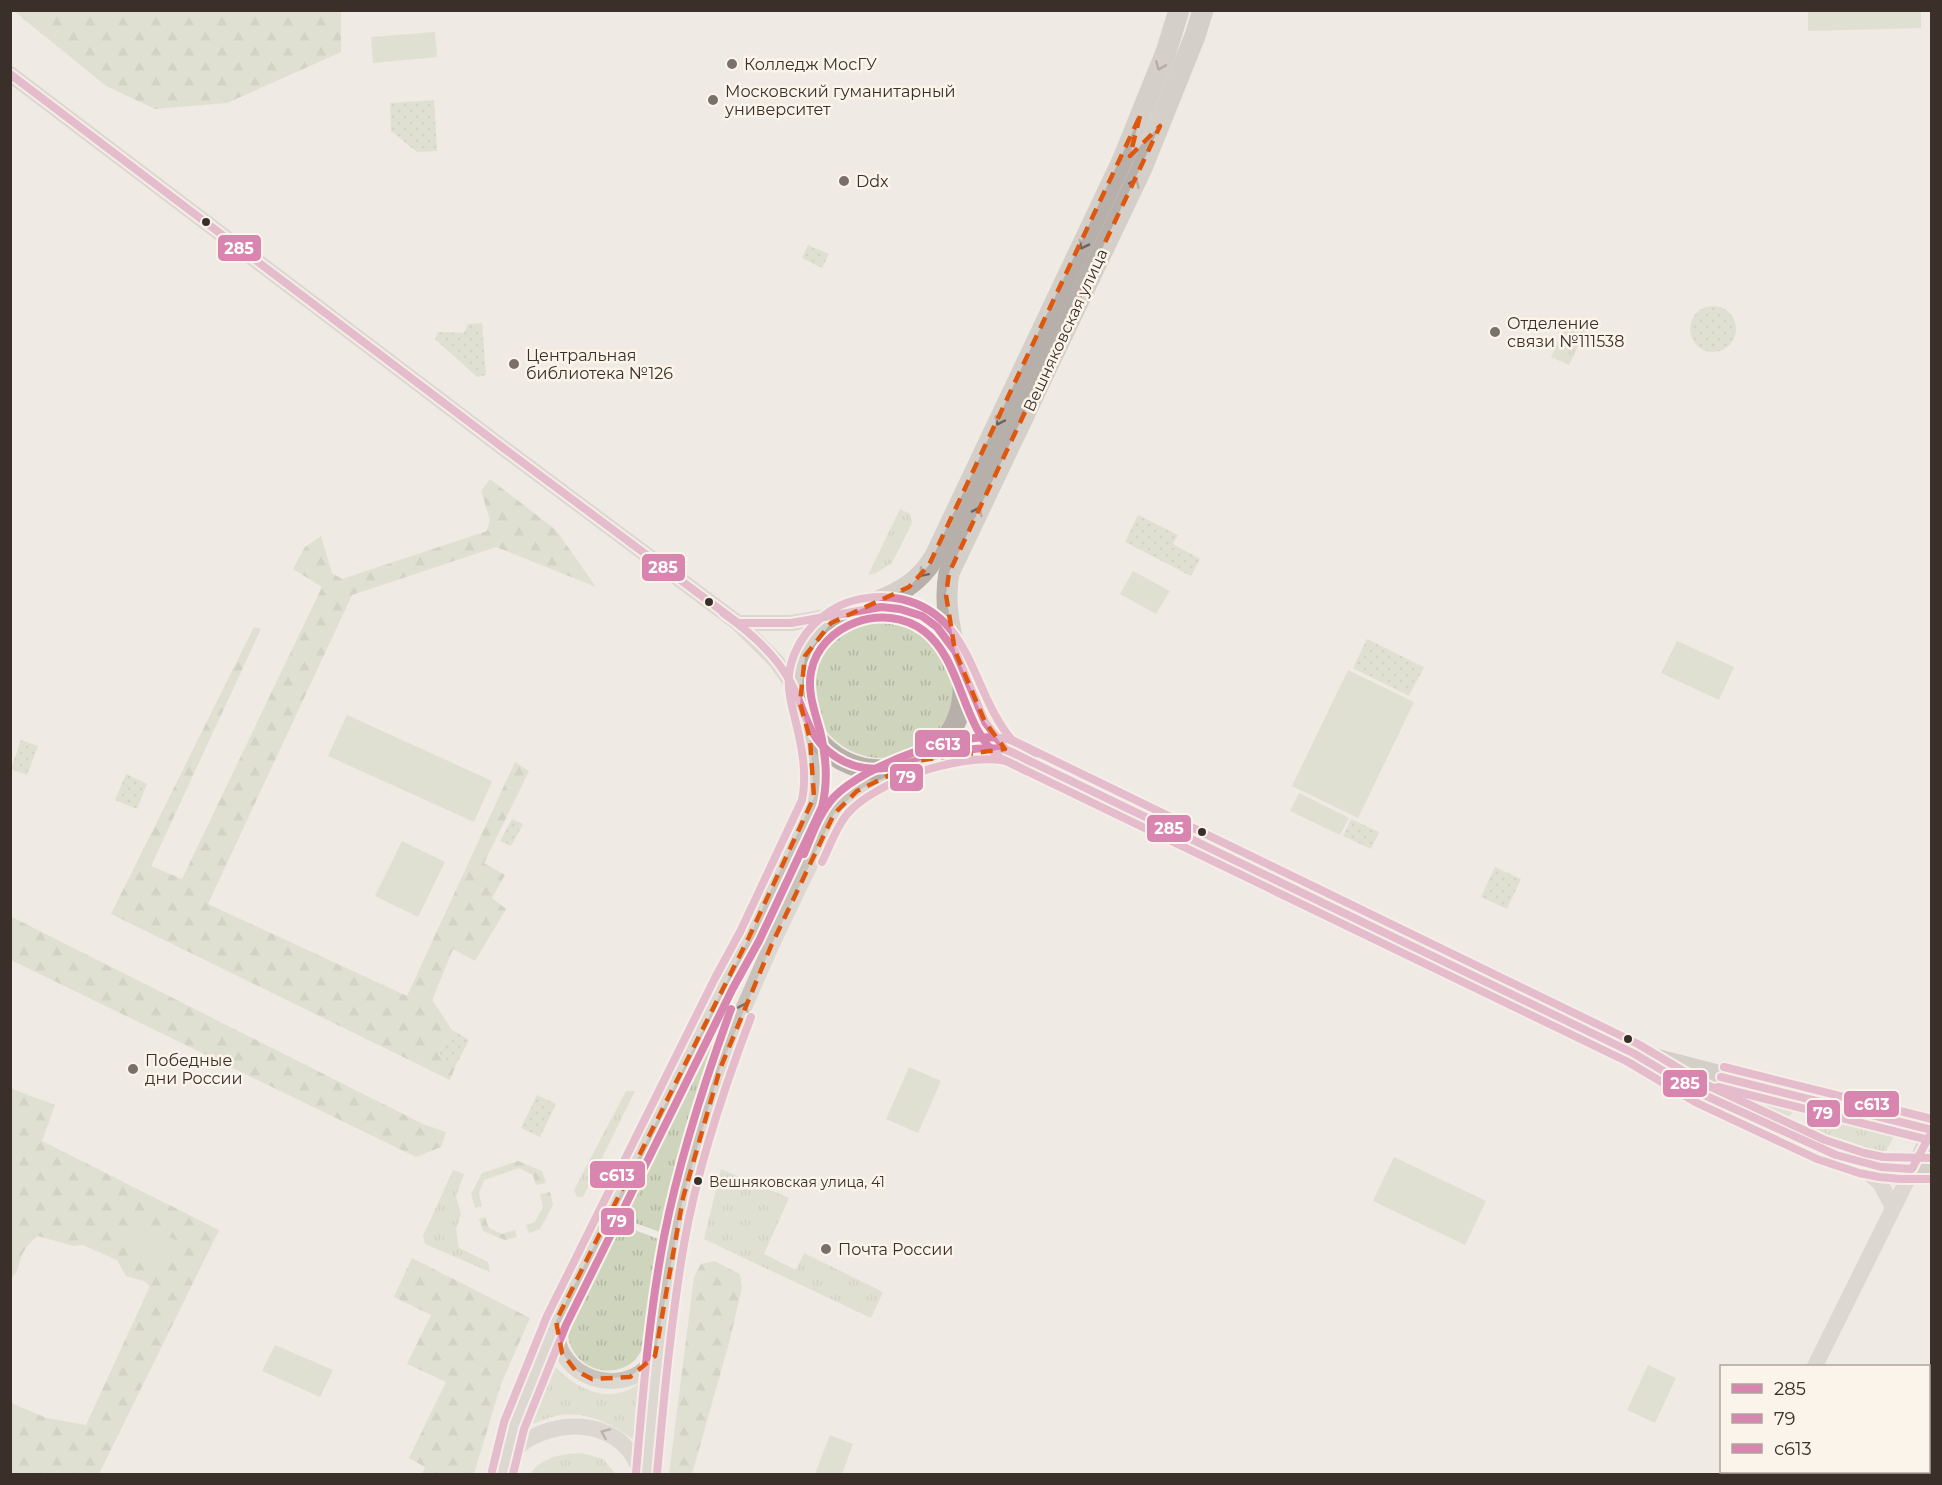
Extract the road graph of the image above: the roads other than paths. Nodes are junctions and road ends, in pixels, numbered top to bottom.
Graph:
1 (1179, 10) edge
2 (1203, 10) edge
3 (10, 75) edge
4 (1140, 116) junction
5 (1160, 126) junction
6 (1109, 215) junction
7 (851, 612) junction
8 (738, 623) junction
9 (958, 660) junction
10 (803, 711) junction
11 (1005, 749) junction
12 (912, 763) junction
13 (1633, 1053) junction
14 (1729, 1079) junction
15 (1719, 1102) junction
16 (1932, 1130) edge
17 (1855, 1161) junction
18 (1922, 1169) edge
19 (1893, 1207) junction
20 (556, 1321) junction
21 (659, 1340) junction
22 (1815, 1365) edge
23 (503, 1470) edge
24 (641, 1474) edge
25 (646, 1474) edge

1 -> 4 main road, Вешняковская улица
2 - 5 main road, Вешняковская улица
3 - 8 street
4 - 5 street
4 - 6 main road, Вешняковская улица
6 -> 5 main road, Вешняковская улица
6 -> 7 main road, Вешняковская улица
9 -> 6 main road, Вешняковская улица
7 - 8 street
7 - 9 main road
7 - 10 main road
8 - 10 street
9 - 11 main road
9 - 12 main road
10 - 12 main road
10 - 20 street
11 - 12 main road
11 - 13 main road
21 -> 12 street
13 - 14 main road
13 - 15 main road
14 - 15 street
14 - 16 main road
15 - 17 main road
16 - 18 street
17 - 18 main road
17 - 19 street
18 - 19 street
19 - 22 street
20 - 21 street
20 - 23 street
21 - 25 street
24 -> 23 street

